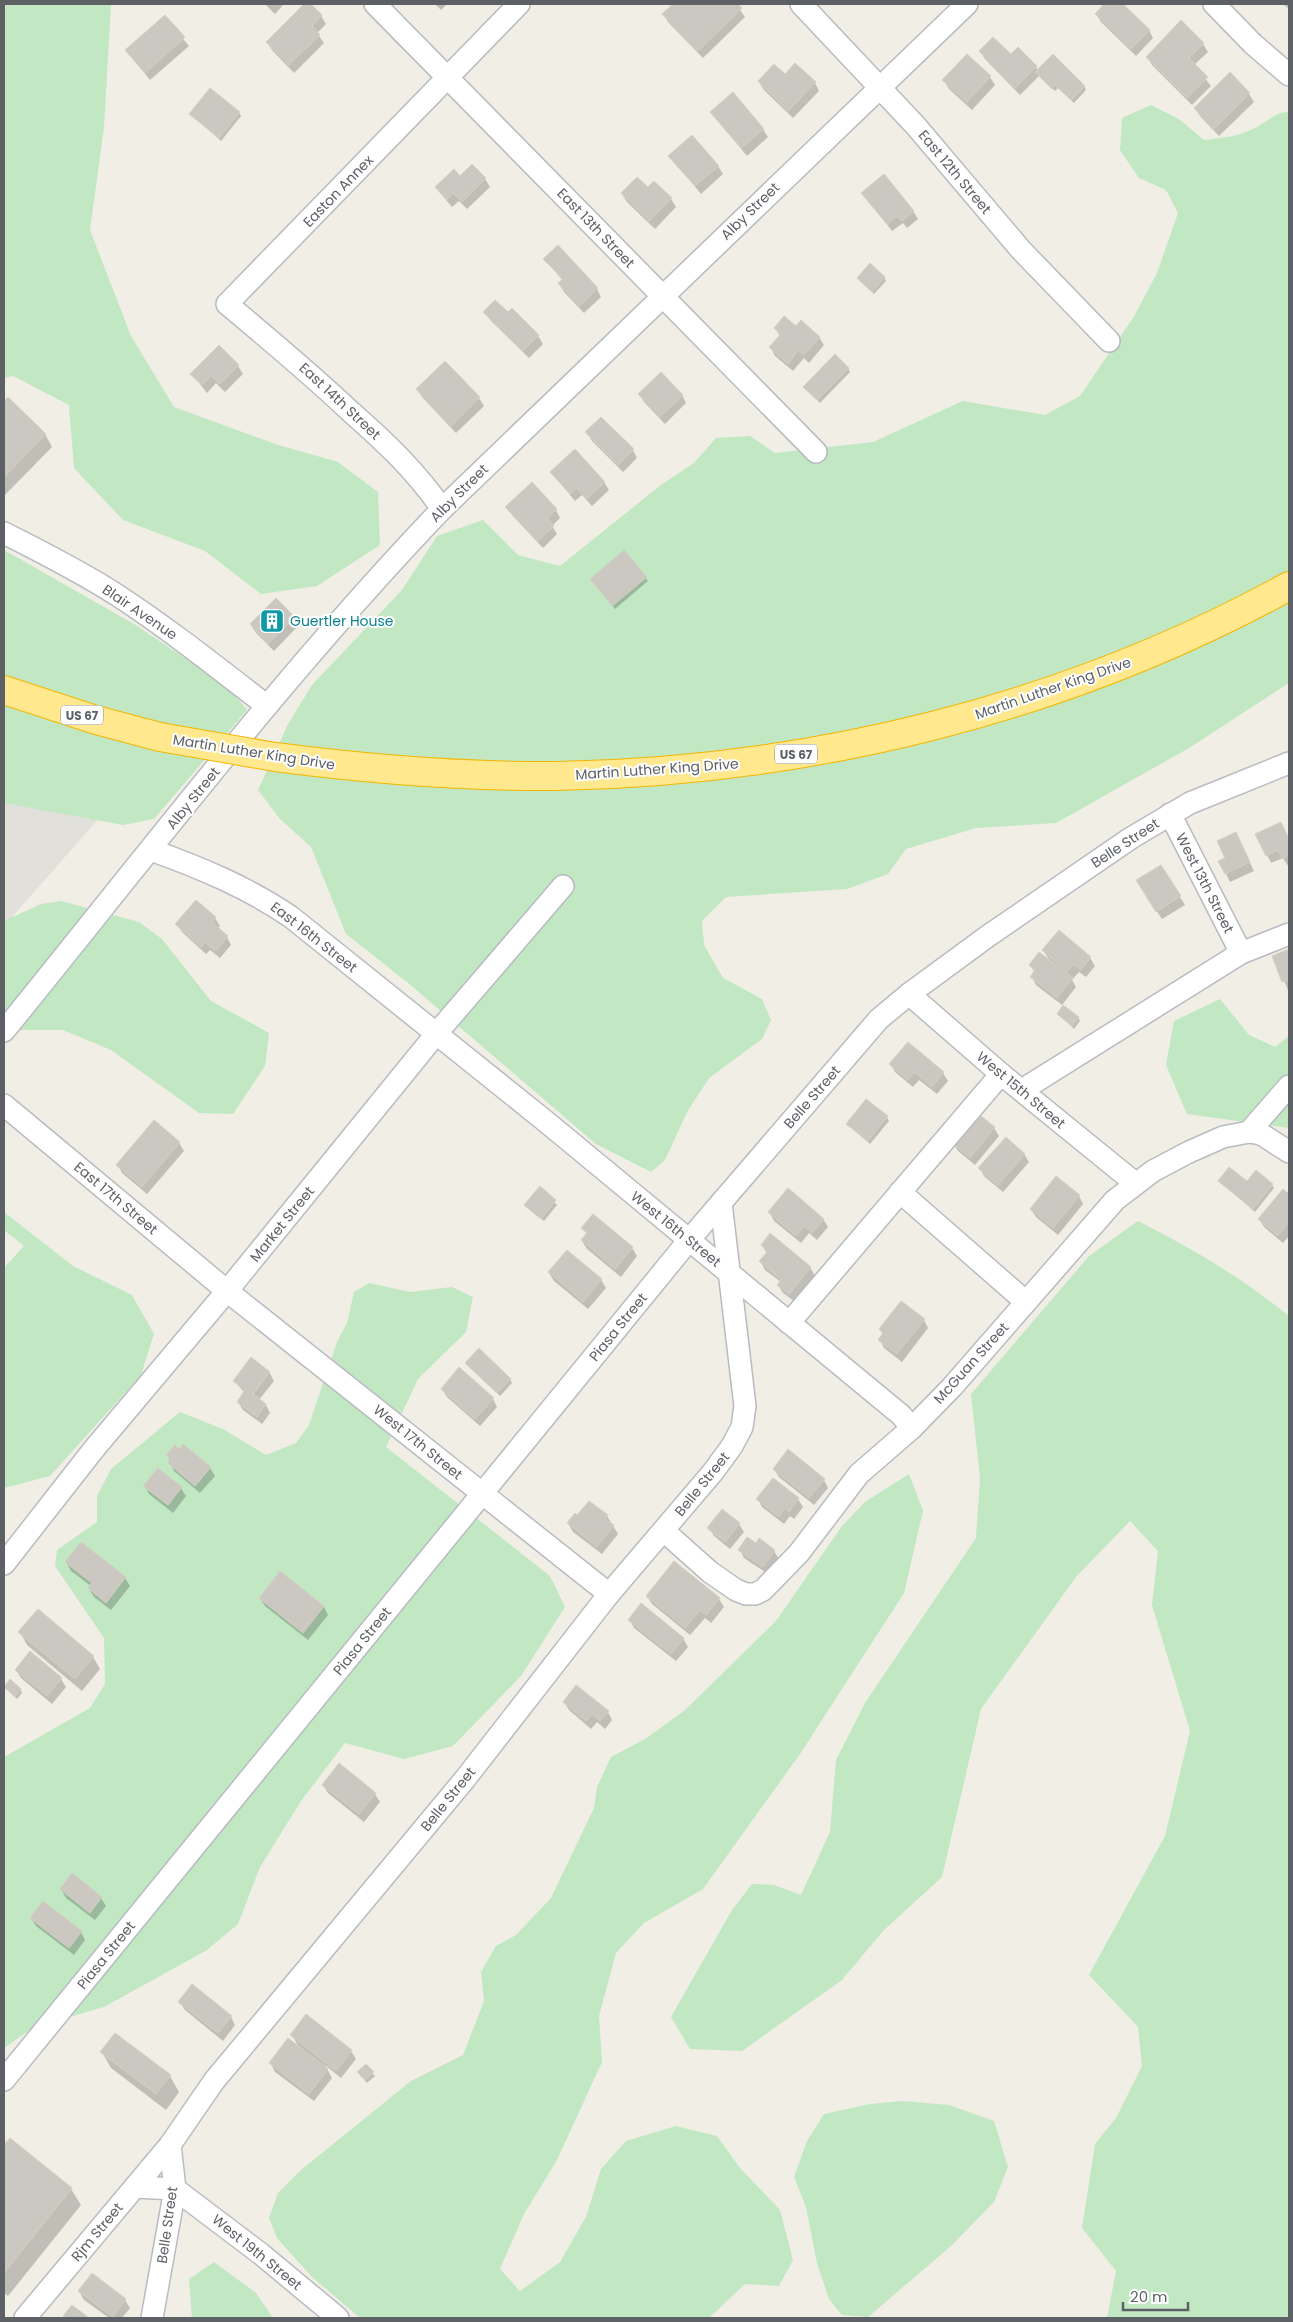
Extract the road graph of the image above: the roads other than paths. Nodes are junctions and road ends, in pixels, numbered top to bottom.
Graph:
1 (375, 4) edge
2 (519, 4) edge
3 (801, 4) edge
4 (967, 4) edge
5 (1214, 4) edge
6 (447, 76) junction
7 (1289, 76) edge
8 (880, 86) junction
9 (662, 295) junction
10 (227, 304) joint
11 (1109, 340) dead end
12 (816, 452) dead end
13 (442, 508) junction
14 (4, 533) edge
15 (1289, 586) edge
16 (4, 690) edge
17 (267, 706) junction
18 (1289, 762) edge
19 (1170, 814) junction
20 (151, 850) junction
21 (563, 886) dead end
22 (1289, 934) edge
23 (1240, 953) junction
24 (909, 994) junction
25 (4, 1031) edge
26 (436, 1034) junction
27 (1001, 1074) junction
28 (1289, 1086) edge
29 (1022, 1090) junction
30 (4, 1105) edge
31 (1249, 1132) junction
32 (1289, 1152) edge
33 (1135, 1183) junction
34 (900, 1192) junction
35 (721, 1203) junction
36 (689, 1240) junction
37 (730, 1273) junction
38 (228, 1290) junction
39 (1026, 1302) junction
40 (789, 1323) junction
41 (912, 1428) junction
42 (482, 1493) junction
43 (664, 1531) junction
44 (4, 1564) edge
45 (609, 1594) junction
46 (4, 2080) edge
47 (170, 2145) junction
48 (135, 2187) junction
49 (174, 2189) junction
50 (25, 2318) edge
51 (152, 2318) edge
52 (338, 2318) edge

1 - 6 street, East 13th Street
2 - 6 street, Easton Annex
3 - 8 street, East 12th Street
4 - 8 street, Alby Street
5 - 7 street
6 - 9 street, East 13th Street
6 - 10 street, Easton Annex
8 - 9 street, Alby Street
8 - 11 street, East 12th Street
9 - 12 street, East 13th Street
9 - 13 street, Alby Street
10 - 13 street, East 14th Street
13 - 17 street, Alby Street
14 - 17 street, Blair Avenue
15 - 16 highway, Martin Luther King Drive / US 67, bridge
17 - 20 street, Alby Street
18 - 19 street, Belle Street
19 - 23 street, West 13th Street
19 - 24 street, Belle Street
20 - 25 street, Alby Street
20 - 26 street, East 16th Street
21 - 26 street, Market Street
22 - 23 street
23 - 29 street
24 - 27 street, West 15th Street
24 - 35 street, Belle Street
26 - 36 street, West 16th Street
26 - 38 street, Market Street
27 - 29 street, West 15th Street
27 - 34 street
28 - 31 street
29 - 33 street, West 15th Street
30 - 38 street, East 17th Street
31 - 32 street
31 - 33 street, McGuan Street
33 - 39 street, McGuan Street
34 - 39 street
34 - 40 street
35 - 36 street, Piasa Street
35 - 37 street, Belle Street
36 - 37 street, West 16th Street
36 - 42 street, Piasa Street
37 - 40 street, West 16th Street
37 - 43 street, Belle Street
38 - 42 street, West 17th Street
38 - 44 street, Market Street
39 - 41 street, McGuan Street
40 - 41 street, West 16th Street
41 - 43 street, McGuan Street
42 - 45 street, West 17th Street
42 - 46 street, Piasa Street
43 - 45 street, Belle Street
45 - 47 street, Belle Street
47 - 48 street, Rjm Street
47 - 49 street, Belle Street
48 - 49 street
48 - 50 street, Rjm Street
49 - 51 street, Belle Street
49 - 52 street, West 19th Street

